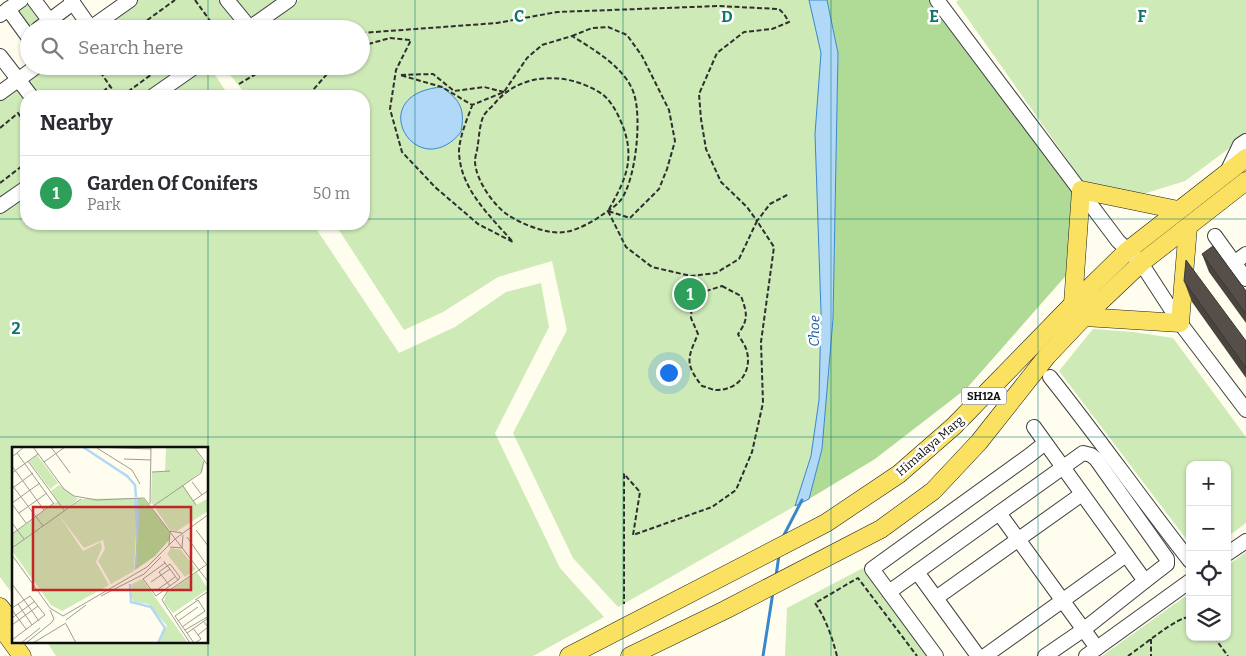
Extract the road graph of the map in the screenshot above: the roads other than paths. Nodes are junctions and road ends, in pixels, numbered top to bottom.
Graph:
1 (21, 0) edge
2 (34, 0) edge
3 (130, 0) edge
4 (227, 0) edge
5 (289, 0) edge
6 (72, 2) edge
7 (943, 2) edge
8 (112, 5) edge
9 (4, 12) edge
10 (34, 20) edge
11 (49, 20) edge
12 (84, 20) edge
13 (98, 20) edge
14 (243, 20) edge
15 (260, 20) edge
16 (20, 23) edge
17 (0, 56) edge
18 (25, 75) edge
19 (183, 75) edge
20 (18, 80) junction
21 (26, 90) edge
22 (162, 90) edge
23 (0, 93) edge
24 (1246, 141) edge
25 (1246, 158) edge
26 (1226, 173) junction
27 (1246, 181) edge
28 (1080, 190) junction
29 (20, 192) edge
30 (0, 206) edge
31 (1178, 210) junction
32 (1188, 227) junction
33 (1215, 236) dead end
34 (1127, 251) junction
35 (1246, 254) edge
36 (1234, 262) junction
37 (1141, 263) junction
38 (1246, 279) edge
39 (1078, 310) junction
40 (1180, 323) junction
41 (1050, 377) dead end
42 (1246, 410) edge
43 (1034, 427) dead end
44 (1045, 443) junction
45 (1063, 467) junction
46 (1082, 494) junction
47 (1000, 513) junction
48 (1019, 539) junction
49 (1246, 541) edge
50 (1231, 551) edge
51 (1126, 555) junction
52 (1186, 556) edge
53 (917, 572) junction
54 (1145, 581) junction
55 (1186, 584) edge
56 (889, 592) junction
57 (936, 598) junction
58 (1063, 600) junction
59 (0, 607) edge
60 (12, 623) edge
61 (0, 626) edge
62 (1083, 630) junction
63 (12, 642) edge
64 (13, 644) edge
65 (27, 644) edge
66 (1091, 652) edge
67 (22, 656) edge
68 (36, 656) edge
69 (569, 656) edge
70 (630, 656) edge
71 (936, 656) edge
72 (978, 656) edge
73 (985, 656) edge
74 (1045, 656) edge

1 - 9 street
2 - 10 street
3 - 8 street
4 - 14 street
5 - 15 street
6 - 11 street
6 - 12 street
7 - 28 street
8 - 13 street
9 - 16 street
17 - 20 street
18 - 20 street
19 - 22 street
20 - 21 street
20 - 23 street
24 - 26 street
25 - 26 main road, Himalaya Marg / SH12A
26 - 31 main road, Himalaya Marg / SH12A
27 - 32 main road, Himalaya Marg / SH12A
28 - 31 main road
28 - 34 street
28 - 39 main road
29 - 30 street
31 - 34 main road, Himalaya Marg / SH12A
32 - 37 main road, Himalaya Marg / SH12A
32 - 40 main road
33 - 36 street
34 - 37 street
34 - 39 main road, Himalaya Marg / SH12A
35 - 36 street
36 - 38 street
37 - 39 main road, Himalaya Marg / SH12A
37 - 40 street
39 - 40 main road
39 - 69 main road, Himalaya Marg / SH12A
39 - 70 main road, Himalaya Marg / SH12A
40 - 42 street
41 - 52 street
43 - 44 street
44 - 45 street
44 - 56 street
45 - 46 street
45 - 47 street
45 - 54 street
46 - 48 street
46 - 51 street
47 - 48 street
47 - 53 street
48 - 57 street
48 - 58 street
49 - 50 street
51 - 54 street
51 - 58 street
53 - 56 street
53 - 57 street
54 - 62 street
55 - 66 street
56 - 71 street
57 - 72 street
58 - 62 street
58 - 73 street
59 - 60 main road
61 - 63 main road
62 - 66 street
62 - 74 street
64 - 67 main road
65 - 68 main road

